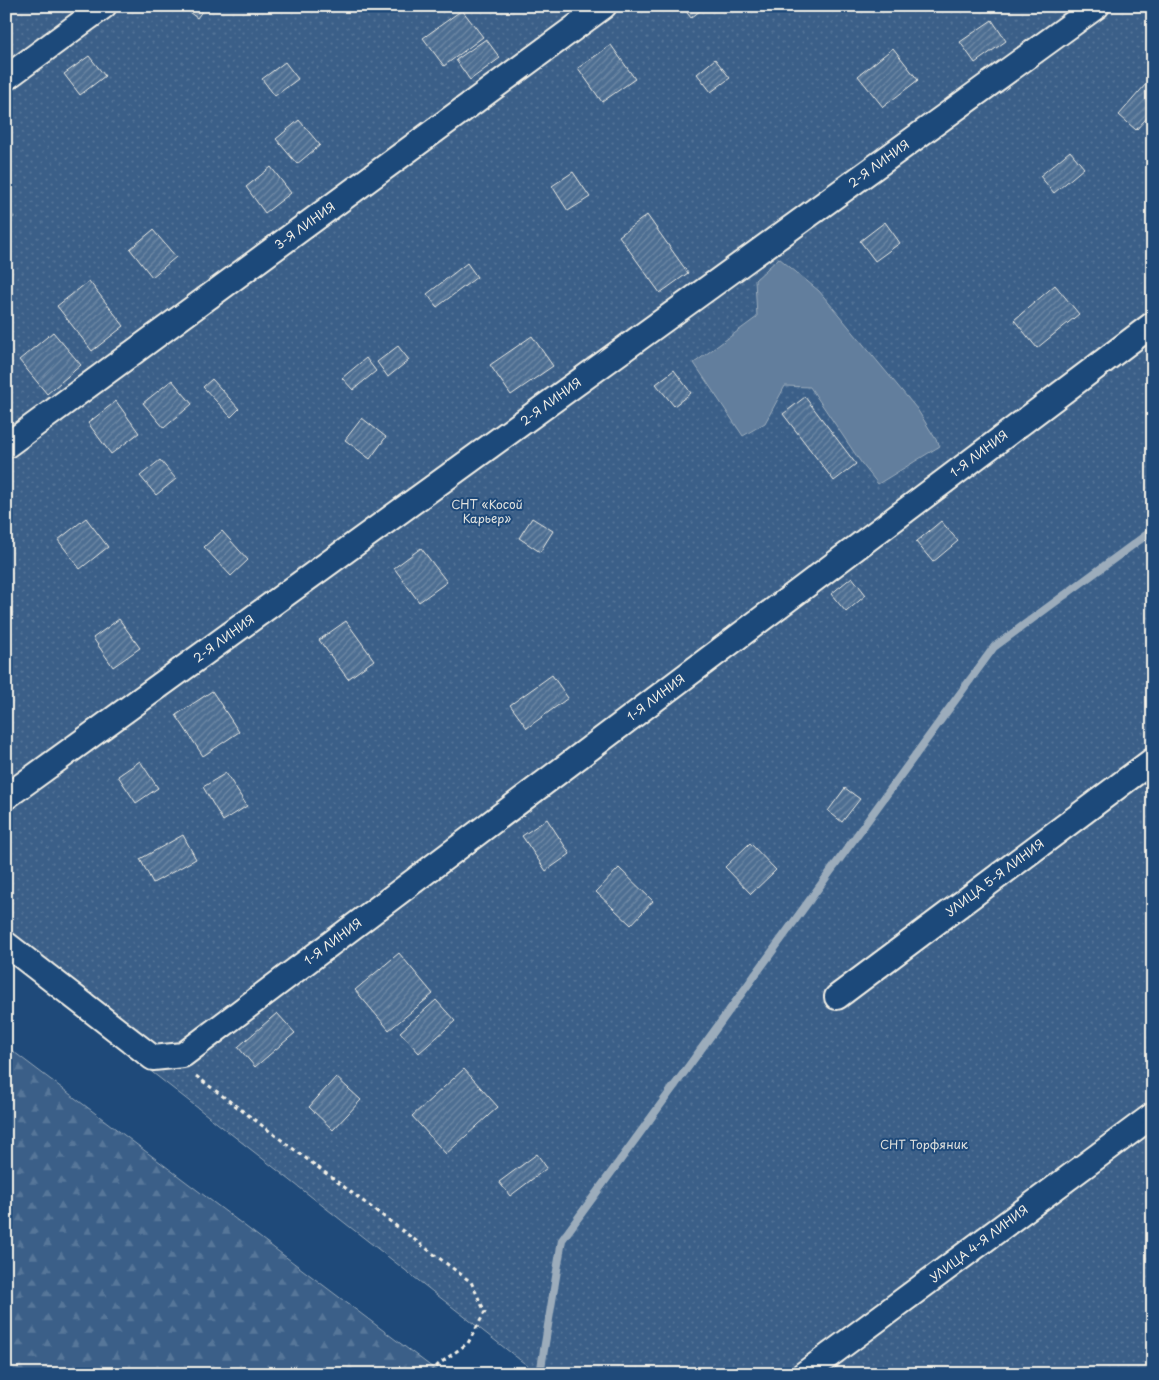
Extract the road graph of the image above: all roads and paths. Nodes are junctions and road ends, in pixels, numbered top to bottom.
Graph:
1 (104, 6) edge
2 (604, 6) edge
3 (1097, 6) edge
4 (6, 78) edge
5 (1153, 324) edge
6 (6, 446) edge
7 (1153, 760) edge
8 (6, 797) edge
9 (6, 944) edge
10 (837, 996) dead end
11 (183, 1055) junction
12 (1153, 1115) edge
13 (429, 1374) edge
14 (804, 1374) edge

1 - 4 street
2 - 6 street, 3-Я ЛИНИЯ
3 - 8 street, 2-Я ЛИНИЯ
5 - 11 street, 1-Я ЛИНИЯ
7 - 10 street, УЛИЦА 5-Я ЛИНИЯ
9 - 11 street
11 - 13 path
12 - 14 street, УЛИЦА 4-Я ЛИНИЯ

